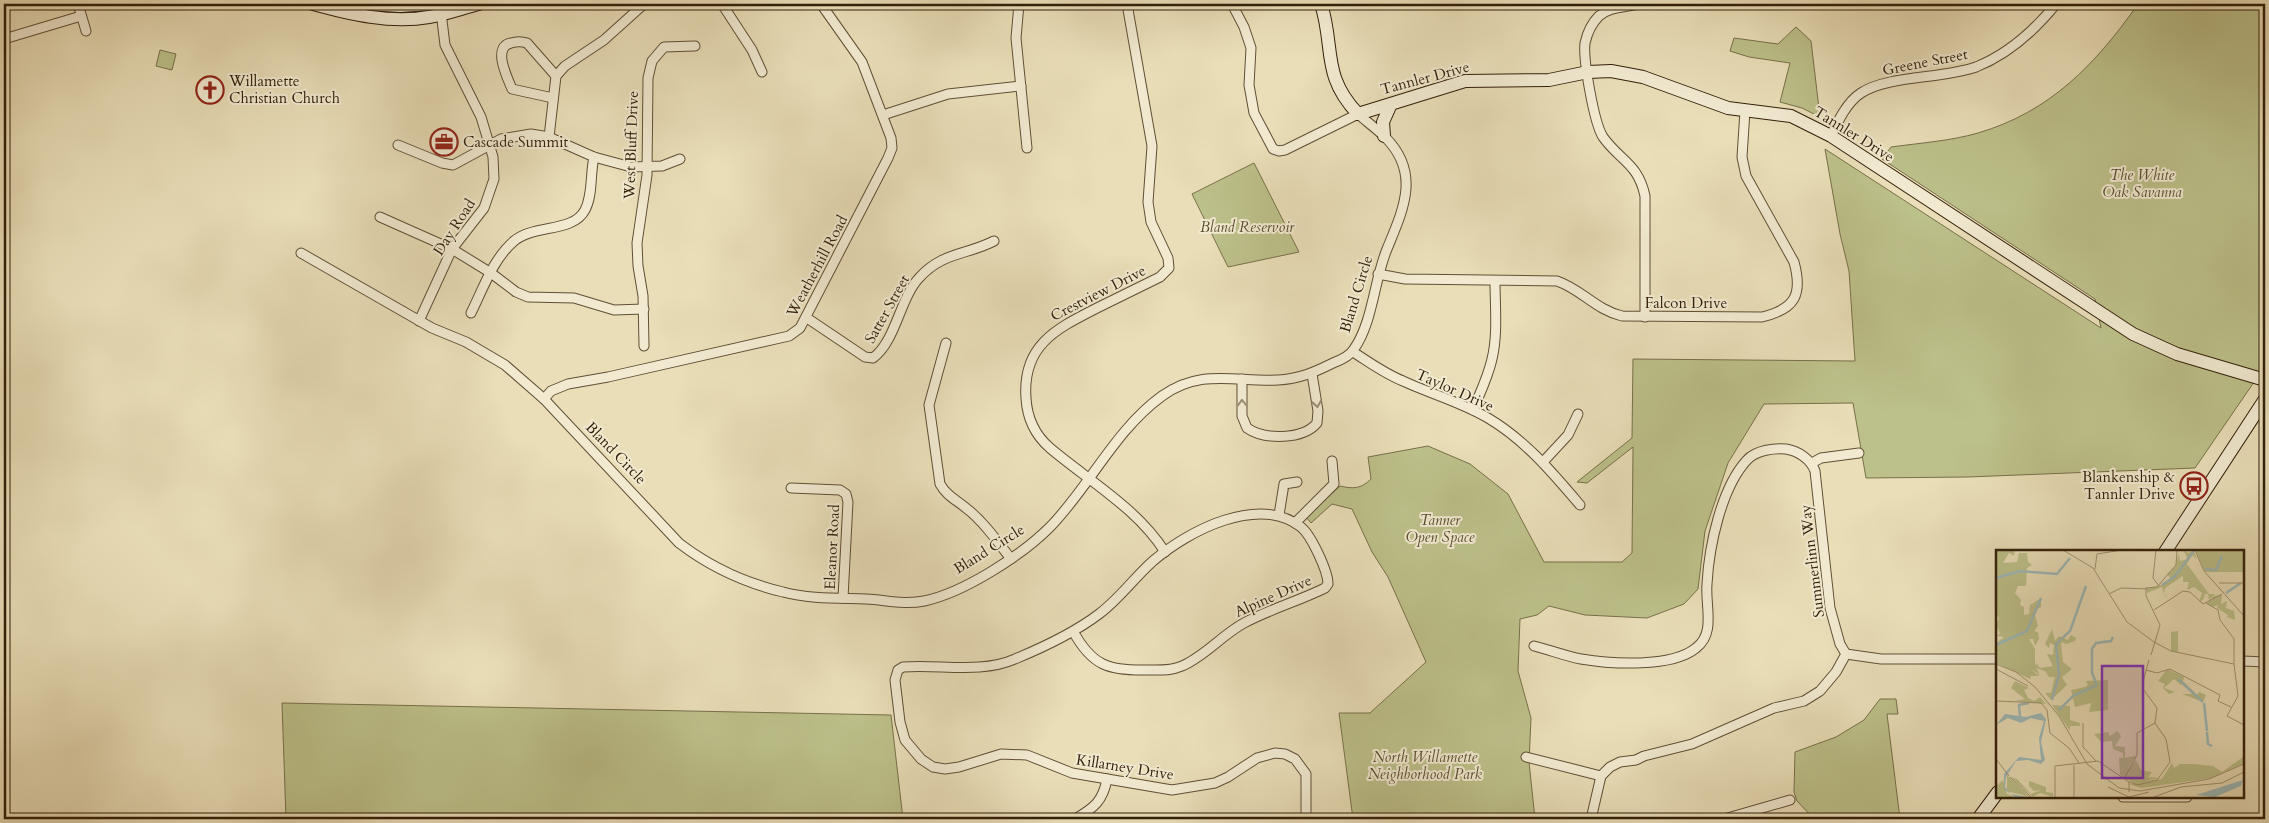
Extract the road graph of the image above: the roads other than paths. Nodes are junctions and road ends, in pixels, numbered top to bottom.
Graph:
1 (78, 4) edge
2 (313, 4) edge
3 (370, 4) edge
4 (430, 4) edge
5 (478, 4) edge
6 (644, 4) edge
7 (722, 4) edge
8 (821, 4) edge
9 (1019, 4) edge
10 (1127, 4) edge
11 (1232, 4) edge
12 (1321, 4) edge
13 (1639, 4) edge
14 (2056, 4) edge
15 (441, 8) edge
16 (81, 16) junction
17 (86, 31) dead end
18 (4, 39) edge
19 (696, 46) dead end
20 (762, 72) dead end
21 (1588, 72) junction
22 (556, 76) junction
23 (1021, 86) junction
24 (553, 98) junction
25 (1391, 104) junction
26 (1745, 110) junction
27 (1358, 114) junction
28 (883, 116) junction
29 (1384, 136) junction
30 (1831, 136) junction
31 (549, 137) junction
32 (490, 144) junction
33 (398, 145) dead end
34 (1027, 148) dead end
35 (594, 157) junction
36 (680, 159) dead end
37 (647, 167) junction
38 (380, 217) dead end
39 (994, 241) dead end
40 (452, 249) junction
41 (301, 253) dead end
42 (491, 273) junction
43 (1378, 274) junction
44 (1495, 281) junction
45 (644, 309) junction
46 (471, 313) dead end
47 (1645, 317) junction
48 (807, 318) junction
49 (419, 321) junction
50 (946, 343) dead end
51 (644, 346) dead end
52 (1353, 352) junction
53 (1312, 374) junction
54 (1242, 379) junction
55 (2265, 380) edge
56 (2265, 398) edge
57 (544, 399) junction
58 (1473, 410) junction
59 (1578, 414) dead end
60 (1859, 453) dead end
61 (1332, 461) dead end
62 (1543, 462) junction
63 (1812, 463) junction
64 (1089, 479) junction
65 (1297, 482) dead end
66 (790, 488) dead end
67 (1580, 504) dead end
68 (1279, 515) junction
69 (1295, 523) junction
70 (2166, 550) edge
71 (1165, 552) junction
72 (1011, 559) junction
73 (843, 598) junction
74 (1073, 631) junction
75 (1534, 646) dead end
76 (1846, 654) junction
77 (1996, 659) edge
78 (2244, 661) edge
79 (2265, 662) edge
80 (898, 670) joint
81 (1526, 757) dead end
82 (1601, 776) junction
83 (1107, 779) junction
84 (1996, 795) edge
85 (1790, 800) dead end
86 (1075, 819) edge
87 (1306, 819) edge
88 (1591, 819) edge
89 (1724, 819) edge
90 (1978, 819) edge

1 - 16 street
2 - 15 street
3 - 4 street
5 - 15 street
6 - 22 street
7 - 20 street
8 - 28 street, Weatherhill Road
9 - 23 street
10 - 64 street, Crestview Drive
11 - 27 street, Tannler Drive
12 - 27 street, Bland Circle
13 - 21 street
14 - 30 street, Greene Street
15 - 32 street, Day Road
16 - 17 street
16 - 18 street
19 - 37 street, West Bluff Drive
21 - 25 street, Tannler Drive
21 - 26 street, Tannler Drive
21 - 47 street
22 - 24 street
22 - 24 street
23 - 28 street
23 - 34 street
24 - 31 street
25 - 27 street, Tannler Drive
25 - 29 street
26 - 30 street, Tannler Drive
26 - 47 street, Falcon Drive
27 - 29 street, Bland Circle
28 - 48 street, Weatherhill Road
29 - 43 street, Bland Circle
30 - 55 street, Tannler Drive
31 - 32 street
31 - 35 street
32 - 33 street
32 - 40 street, Day Road
35 - 37 street
35 - 42 street
36 - 37 street
37 - 45 street, West Bluff Drive
38 - 40 street
39 - 48 street, Satter Street
40 - 42 street
40 - 49 street, Day Road
41 - 49 street, Bland Circle
42 - 45 street
42 - 46 street
43 - 44 street, Falcon Drive
43 - 52 street, Bland Circle
44 - 47 street, Falcon Drive
44 - 58 street
45 - 51 street, West Bluff Drive
48 - 57 street, Weatherhill Road
49 - 57 street, Bland Circle
50 - 72 street
52 - 53 street, Bland Circle
52 - 58 street, Taylor Drive
53 - 54 street, Bland Circle
53 -> 54 street
54 - 64 street, Bland Circle
56 - 70 street
57 - 73 street, Bland Circle
58 - 62 street, Taylor Drive
59 - 62 street
60 - 63 street
61 - 69 street
62 - 67 street, Taylor Drive
63 - 75 street
63 - 76 street, Summerlinn Way
64 - 71 street, Crestview Drive
64 - 72 street, Bland Circle
65 - 68 street
66 - 73 street, Eleanor Road
68 - 69 street, Alpine Drive
68 - 71 street, Alpine Drive
69 - 74 street, Alpine Drive
71 - 74 street, Alpine Drive
72 - 73 street, Bland Circle
74 - 80 street, Alpine Drive
76 - 77 street
76 - 82 street
78 - 79 street
80 - 83 street, Killarney Drive
81 - 82 street
82 - 88 street
83 - 86 street
83 - 87 street, Killarney Drive
84 - 90 street
85 - 89 street

